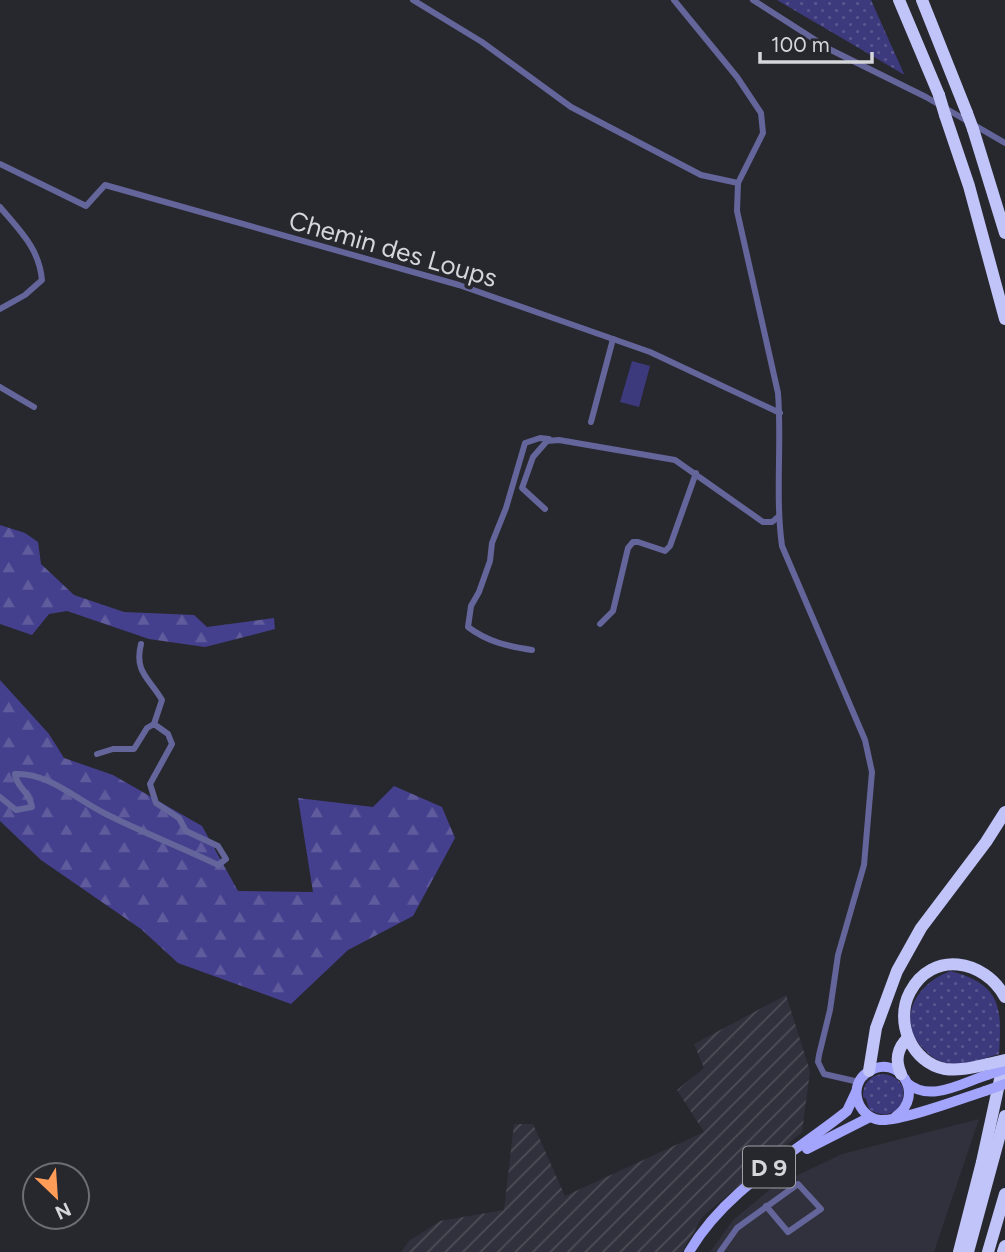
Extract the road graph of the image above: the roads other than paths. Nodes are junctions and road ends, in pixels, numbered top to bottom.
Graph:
1 (413, 0) edge
2 (674, 0) edge
3 (753, 0) edge
4 (899, 0) edge
5 (922, 0) edge
6 (1005, 143) edge
7 (0, 164) edge
8 (738, 183) junction
9 (0, 207) edge
10 (1005, 233) edge
11 (0, 309) edge
12 (1005, 319) edge
13 (613, 339) junction
14 (0, 387) edge
15 (34, 407) dead end
16 (780, 413) junction
17 (591, 422) dead end
18 (554, 440) junction
19 (696, 473) junction
20 (545, 509) dead end
21 (778, 517) junction
22 (600, 624) dead end
23 (141, 644) dead end
24 (531, 650) dead end
25 (154, 723) junction
26 (97, 754) dead end
27 (0, 797) edge
28 (1005, 812) edge
29 (1005, 997) edge
30 (908, 1038) junction
31 (1005, 1058) edge
32 (1005, 1069) edge
33 (988, 1070) junction
34 (869, 1071) junction
35 (904, 1079) junction
36 (1005, 1084) edge
37 (858, 1087) junction
38 (1005, 1116) edge
39 (870, 1117) junction
40 (895, 1117) junction
41 (1005, 1194) edge
42 (766, 1206) junction
43 (1005, 1246) edge
44 (689, 1252) edge
45 (694, 1252) edge
46 (720, 1252) edge
47 (959, 1252) edge
48 (968, 1252) edge
49 (988, 1252) edge
50 (1003, 1252) edge

1 - 8 street
2 - 8 street
3 - 6 street
4 - 12 highway, bridge
5 - 10 highway, bridge
7 - 13 street, Chemin des Loups
8 - 16 street
9 - 11 street
13 - 16 street, Chemin des Loups
13 - 17 street
14 - 15 street
16 - 21 street
18 - 19 street
18 - 20 street
18 - 24 street
19 - 21 street
19 - 22 street
21 - 37 street
23 - 25 street
25 - 26 street
25 - 27 street
28 - 34 highway
29 - 30 highway
30 - 33 highway
30 - 35 highway
31 - 33 highway, bridge
31 - 47 highway
32 - 33 main road, bridge
33 - 35 main road
34 - 35 main road
34 - 37 main road
35 - 40 main road
36 - 40 main road, bridge
37 - 39 main road
37 - 44 main road, D 9
38 - 48 highway
39 - 40 main road
39 - 45 main road, D 9
41 - 49 highway
42 - 42 street
42 - 46 street
43 - 50 highway

